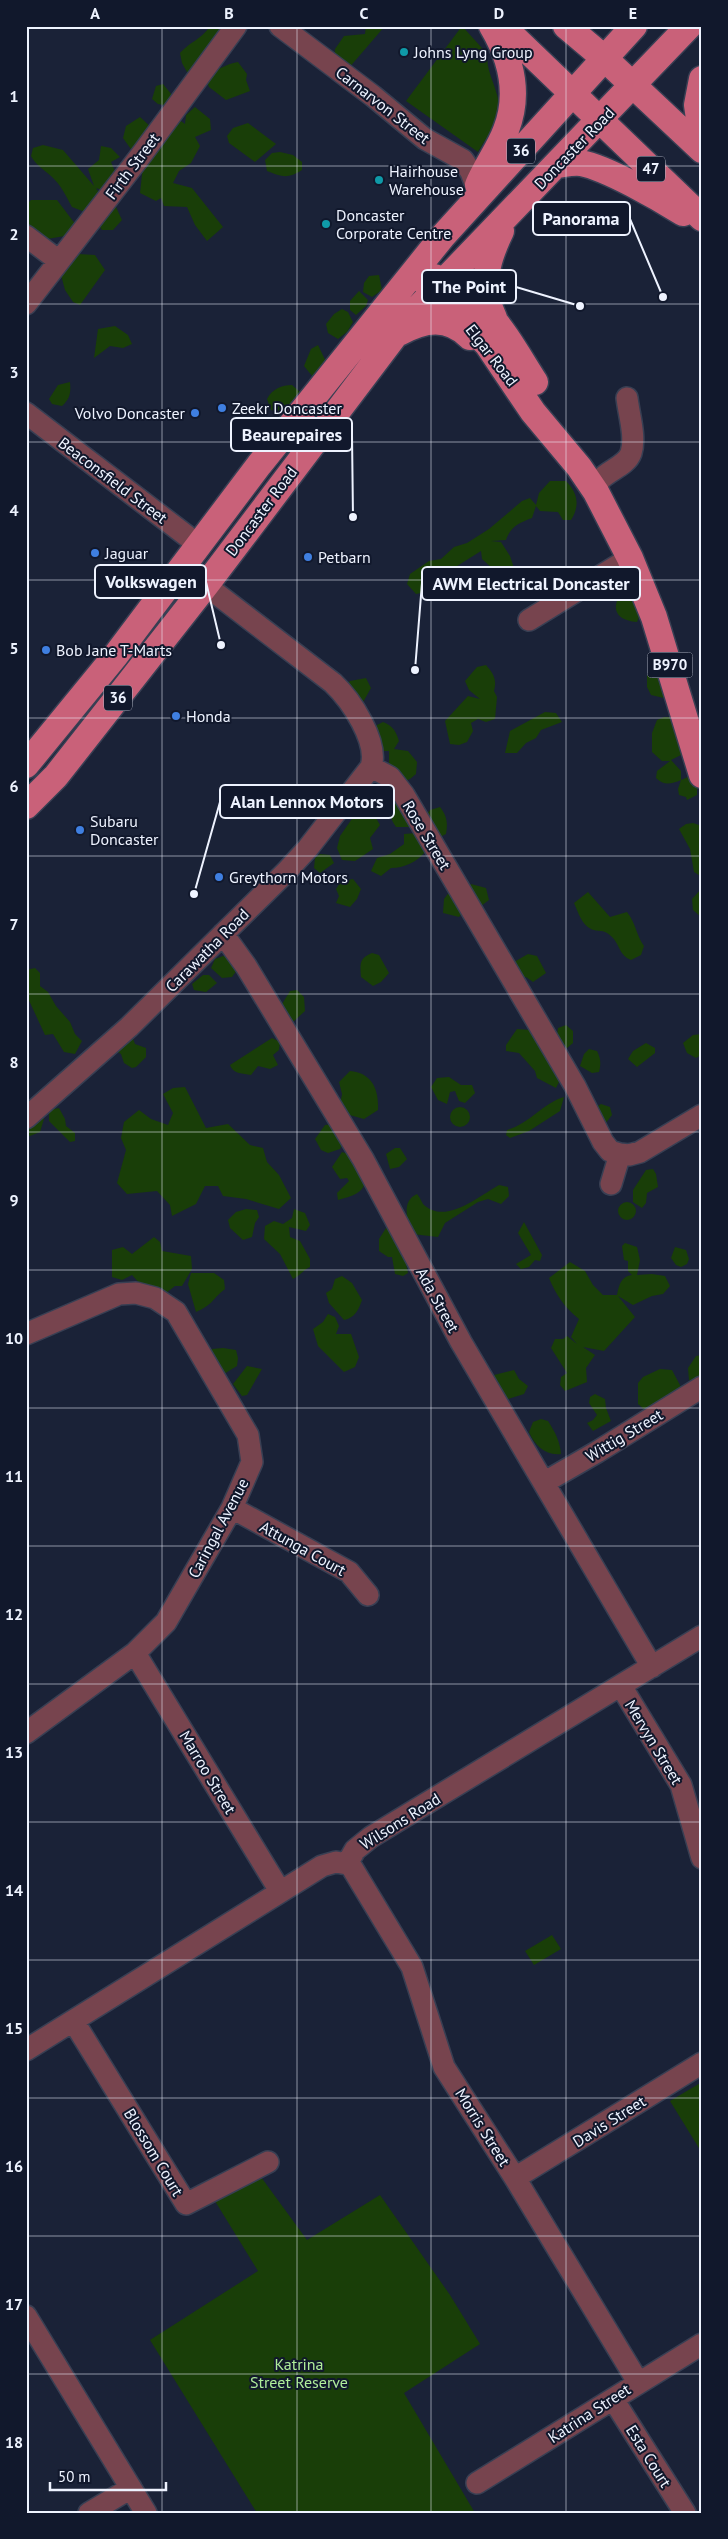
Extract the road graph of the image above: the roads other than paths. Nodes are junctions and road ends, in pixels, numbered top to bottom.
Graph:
1 (236, 26) edge
2 (280, 26) edge
3 (492, 26) edge
4 (502, 26) edge
5 (566, 26) edge
6 (634, 26) edge
7 (689, 26) edge
8 (604, 58) junction
9 (702, 79) edge
10 (633, 85) junction
11 (572, 94) junction
12 (600, 120) junction
13 (702, 139) edge
14 (702, 150) edge
15 (558, 165) junction
16 (473, 197) junction
17 (511, 213) junction
18 (702, 218) edge
19 (702, 226) edge
20 (26, 236) edge
21 (59, 261) junction
22 (414, 271) junction
23 (441, 286) junction
24 (26, 304) edge
25 (498, 325) junction
26 (396, 334) junction
27 (506, 370) junction
28 (627, 398) dead end
29 (26, 413) edge
30 (591, 476) junction
31 (200, 546) junction
32 (630, 558) junction
33 (222, 562) junction
34 (183, 568) junction
35 (206, 586) junction
36 (529, 620) dead end
37 (26, 765) edge
38 (371, 767) junction
39 (702, 775) edge
40 (26, 806) edge
41 (223, 934) junction
42 (702, 1115) edge
43 (26, 1118) edge
44 (620, 1154) junction
45 (611, 1184) dead end
46 (26, 1334) edge
47 (702, 1387) edge
48 (545, 1482) junction
49 (232, 1508) junction
50 (368, 1595) dead end
51 (702, 1636) edge
52 (135, 1653) junction
53 (652, 1667) junction
54 (621, 1686) junction
55 (26, 1733) edge
56 (702, 1858) edge
57 (347, 1864) junction
58 (280, 1891) junction
59 (74, 2022) junction
60 (26, 2050) edge
61 (702, 2063) edge
62 (268, 2162) dead end
63 (515, 2178) junction
64 (26, 2316) edge
65 (702, 2344) edge
66 (638, 2382) junction
67 (613, 2400) junction
68 (477, 2483) dead end
69 (131, 2488) junction
70 (89, 2513) edge
71 (146, 2513) edge
72 (685, 2513) edge

1 - 21 street, Firth Street
2 - 16 street, Carnarvon Street
3 - 16 main road
4 - 11 main road
5 - 8 main road
6 - 8 main road, Doncaster Road / 36
7 - 10 main road, Doncaster Road / 36
8 - 10 main road
8 - 11 main road, Doncaster Road / 36
9 - 13 main road
10 - 12 main road, Doncaster Road / 36
10 - 14 main road
11 - 12 main road
11 - 16 main road, Doncaster Road / 36
12 - 15 main road, Doncaster Road / 36
12 - 18 main road, 47
15 - 17 main road, Doncaster Road / 36
15 - 19 main road
16 - 22 main road, Doncaster Road / 36
17 - 23 main road, Doncaster Road / 36
17 - 25 main road
20 - 21 street
21 - 24 street, Firth Street
22 - 23 main road, Elgar Road / B970
22 - 31 main road, Doncaster Road / 36
23 - 25 main road, Elgar Road / B970
23 - 26 main road, Doncaster Road / 36
23 - 27 main road, Elgar Road / B970
25 - 30 main road, Elgar Road / B970
26 - 27 main road
26 - 33 main road, Doncaster Road / 36
27 - 30 main road, Elgar Road / B970
28 - 30 street
29 - 31 street, Beaconsfield Street
30 - 32 main road, Elgar Road / B970
31 - 33 main road
31 - 34 main road, Doncaster Road / 36
32 - 36 street
32 - 39 main road, Elgar Road / B970
33 - 35 main road, Doncaster Road / 36
34 - 35 street
34 - 37 main road, Doncaster Road / 36
35 - 38 street
35 - 40 main road, Doncaster Road / 36
38 - 41 street, Carawatha Road
38 - 44 street, Rose Street
41 - 43 street, Carawatha Road
41 - 48 street, Ada Street
42 - 44 street
44 - 45 street
46 - 49 street, Caringal Avenue
47 - 48 street, Wittig Street
48 - 53 street, Ada Street
49 - 50 street, Attunga Court
49 - 52 street, Caringal Avenue
51 - 53 street, Wilsons Road
52 - 55 street, Caringal Avenue
52 - 58 street, Marroo Street
53 - 54 street, Wilsons Road
54 - 56 street, Mervyn Street
54 - 57 street, Wilsons Road
57 - 58 street, Wilsons Road
57 - 63 street, Morris Street
58 - 59 street, Wilsons Road
59 - 60 street, Wilsons Road
59 - 62 street, Blossom Court
61 - 63 street, Davis Street
63 - 66 street, Morris Street
64 - 69 street
65 - 66 street, Katrina Street
66 - 67 street, Katrina Street
67 - 68 street, Katrina Street
67 - 72 street, Esta Court
69 - 70 street
69 - 71 street

